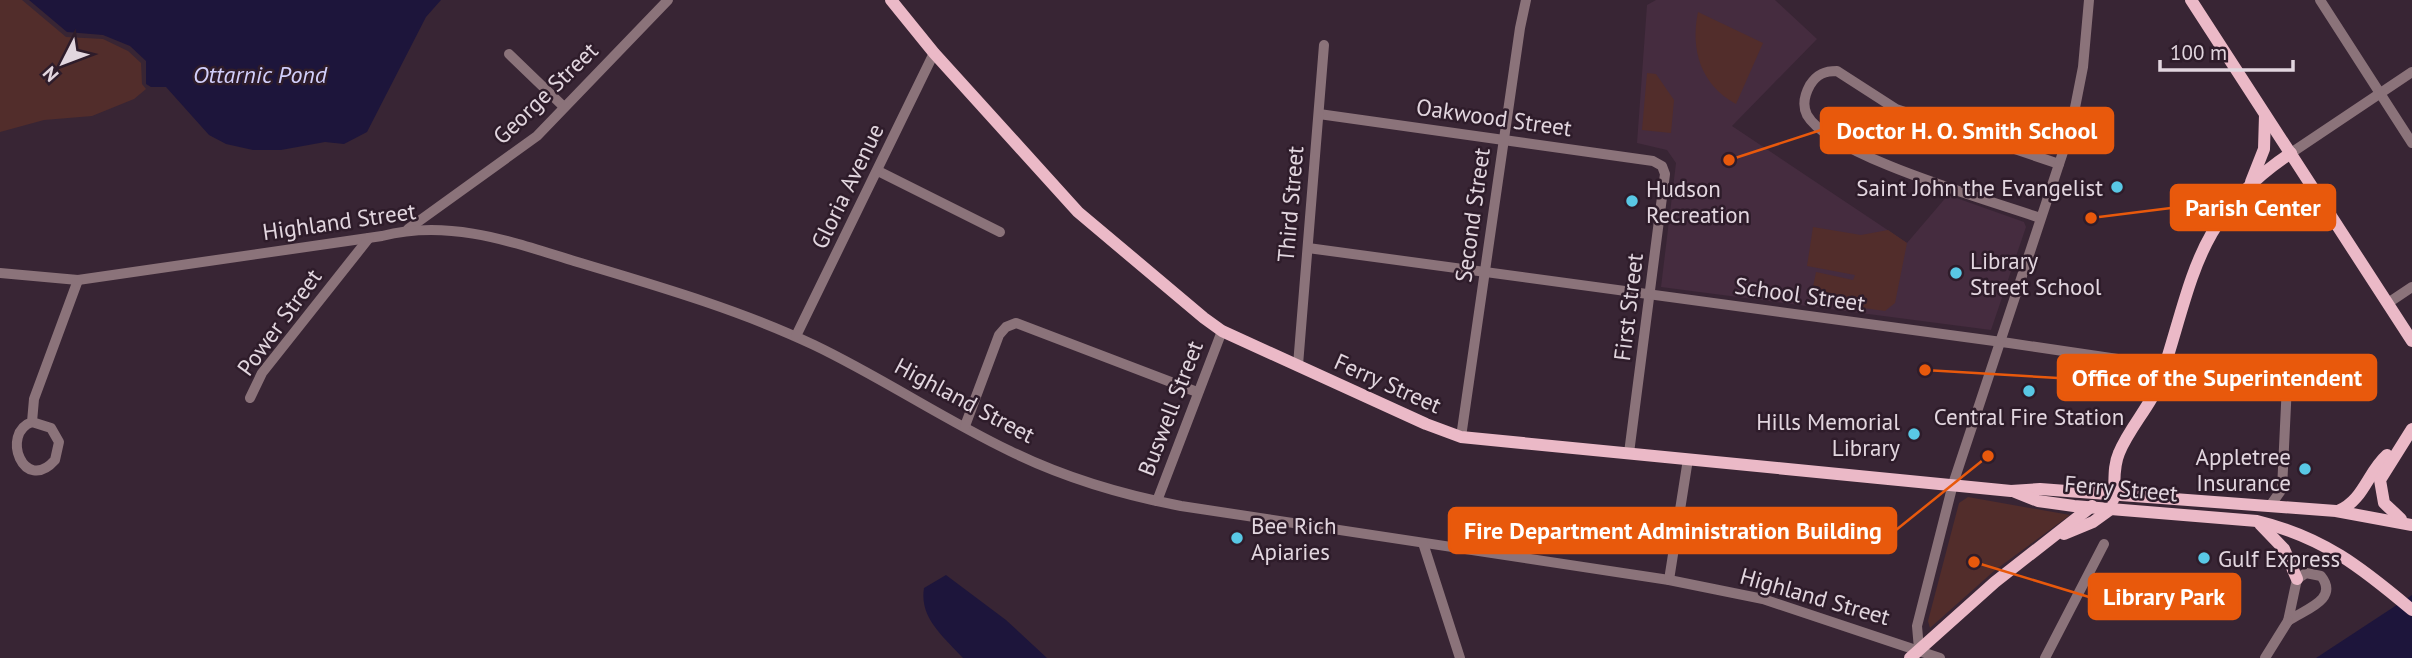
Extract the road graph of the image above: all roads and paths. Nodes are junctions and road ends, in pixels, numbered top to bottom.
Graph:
1 (668, 0) edge
2 (891, 0) edge
3 (1526, 0) edge
4 (2089, 0) edge
5 (2191, 0) edge
6 (2320, 0) edge
7 (1324, 45) dead end
8 (934, 53) junction
9 (509, 54) dead end
10 (2412, 72) edge
11 (2381, 92) junction
12 (564, 107) junction
13 (1319, 114) junction
14 (2265, 114) junction
15 (1504, 138) junction
16 (2412, 143) edge
17 (2291, 153) junction
18 (2059, 164) junction
19 (1662, 166) joint
20 (878, 171) junction
21 (2250, 184) junction
22 (2040, 218) junction
23 (407, 230) junction
24 (1000, 232) dead end
25 (369, 238) junction
26 (1308, 248) junction
27 (0, 273) edge
28 (1486, 274) junction
29 (78, 280) junction
30 (2412, 286) edge
31 (1651, 294) junction
32 (2389, 303) junction
33 (1222, 331) junction
34 (796, 337) junction
35 (2412, 341) edge
36 (1999, 342) junction
37 (1298, 365) junction
38 (2165, 365) junction
39 (1197, 392) junction
40 (250, 398) dead end
41 (32, 422) junction
42 (965, 426) junction
43 (2412, 429) edge
44 (1461, 437) junction
45 (2404, 442) junction
46 (1629, 453) junction
47 (1689, 459) junction
48 (1953, 484) junction
49 (2282, 489) junction
50 (2011, 491) junction
51 (2108, 494) junction
52 (1157, 501) junction
53 (2270, 506) junction
54 (2091, 507) junction
55 (2293, 508) junction
56 (2111, 509) junction
57 (2336, 511) junction
58 (2257, 521) junction
59 (2408, 523) edge
60 (2054, 538) junction
61 (1423, 543) junction
62 (2104, 544) dead end
63 (2297, 579) junction
64 (1670, 580) junction
65 (2412, 610) edge
66 (2288, 621) junction
67 (1914, 653) edge
68 (1460, 658) edge
69 (1940, 658) edge
70 (2045, 658) edge
71 (2265, 658) edge

1 - 12 street, George Street
2 - 8 main road, Ferry Street
3 - 15 street, Second Street
4 - 18 street
5 - 14 main road
6 - 11 street
7 - 13 street, Third Street
8 - 20 street, Gloria Avenue
8 - 33 main road, Ferry Street
9 - 12 street
10 - 11 street
11 - 16 street
11 - 17 street
12 - 23 street, George Street
13 - 15 street, Oakwood Street
13 - 26 street, Third Street
14 - 17 main road
14 - 21 main road
15 - 19 street, Oakwood Street
15 - 28 street, Second Street
17 - 21 main road
17 - 32 main road
18 - 22 street
18 - 22 street
19 - 31 street, First Street
20 - 24 street
20 - 34 street, Gloria Avenue
21 - 38 main road
22 - 36 street
23 - 25 street, Highland Street
23 - 34 street, Highland Street
25 - 29 street, Highland Street
25 - 40 street, Power Street
26 - 28 street, School Street
26 - 37 street, Third Street
27 - 29 street, Highland Street
28 - 31 street, School Street
28 - 44 street, Second Street
29 - 41 street
30 - 32 street
31 - 36 street, School Street
31 - 46 street, First Street
32 - 35 main road
33 - 37 main road, Ferry Street
33 - 39 street, Buswell Street
34 - 42 street, Highland Street
36 - 38 street, School Street
36 - 48 street
37 - 44 main road, Ferry Street
38 - 49 street, School Street
38 - 51 main road
39 - 42 street
39 - 52 street, Buswell Street
41 - 41 street
42 - 52 street, Highland Street
43 - 45 main road
44 - 46 main road, Ferry Street
45 - 57 main road
45 - 59 main road
46 - 47 main road, Ferry Street
47 - 48 main road, Ferry Street
47 - 64 street
48 - 50 main road, Ferry Street
48 - 67 street
49 - 53 street
49 - 55 street
50 - 51 main road, Ferry Street
50 - 54 main road, Ferry Street
51 - 53 main road, Ferry Street
51 - 54 main road
51 - 56 main road
52 - 61 street, Highland Street
53 - 55 main road, Ferry Street
54 - 56 main road, Ferry Street
54 - 60 main road
55 - 57 main road, Ferry Street
56 - 58 main road, Ferry Street
56 - 60 main road
57 - 59 main road, Ferry Street
58 - 63 main road
58 - 65 main road, Ferry Street
60 - 67 main road
61 - 64 street, Highland Street
61 - 68 street
62 - 70 street
63 - 66 street
63 - 66 street
64 - 67 street, Highland Street
66 - 71 street
67 - 69 street, Highland Street

